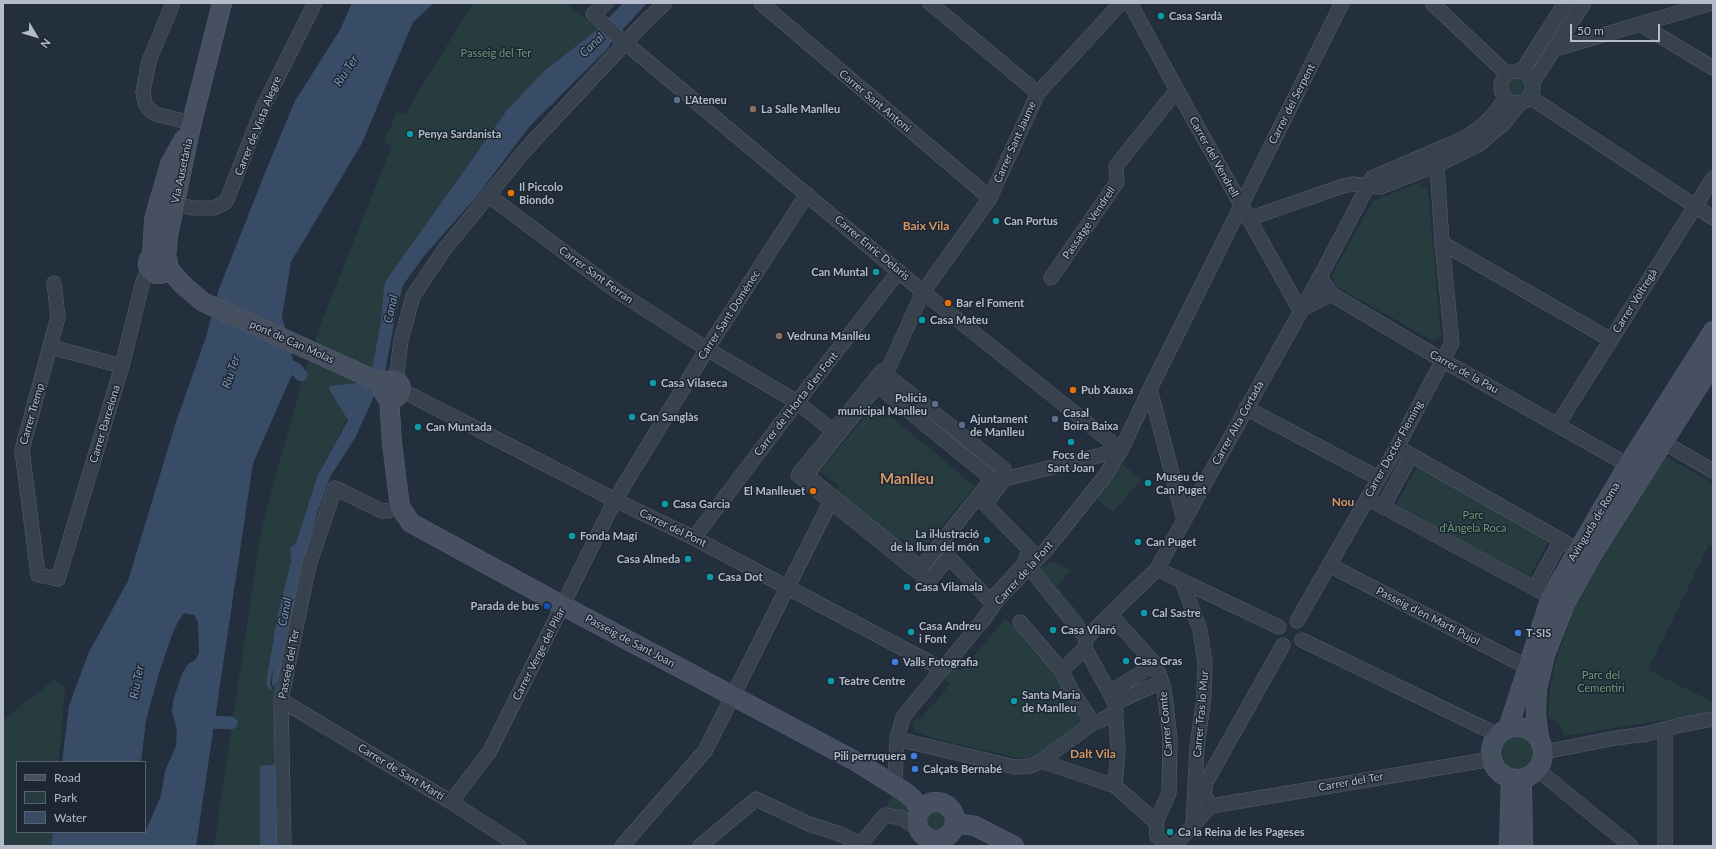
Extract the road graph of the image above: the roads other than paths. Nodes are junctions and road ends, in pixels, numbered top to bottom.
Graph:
1 (173, 3) edge
2 (222, 3) edge
3 (315, 3) edge
4 (606, 3) edge
5 (665, 3) edge
6 (761, 3) edge
7 (930, 3) edge
8 (1121, 3) edge
9 (1130, 3) edge
10 (1342, 3) edge
11 (1432, 3) edge
12 (1565, 3) edge
13 (1584, 3) edge
14 (1712, 3) edge
15 (1640, 24) junction
16 (621, 39) junction
17 (1555, 49) junction
18 (1713, 68) edge
19 (1522, 71) junction
20 (1507, 74) junction
21 (1533, 82) junction
22 (1177, 90) junction
23 (1038, 93) junction
24 (1506, 98) junction
25 (1525, 100) junction
26 (192, 124) junction
27 (1437, 165) junction
28 (1713, 178) edge
29 (1369, 184) junction
30 (807, 194) junction
31 (488, 195) junction
32 (990, 198) junction
33 (176, 204) junction
34 (1241, 206) junction
35 (1696, 206) junction
36 (1713, 218) edge
37 (1248, 219) junction
38 (1442, 243) junction
39 (159, 265) junction
40 (899, 271) junction
41 (1320, 277) junction
42 (1052, 278) dead end
43 (54, 284) dead end
44 (923, 292) junction
45 (1330, 294) junction
46 (1300, 310) junction
47 (1713, 330) edge
48 (1611, 340) junction
49 (51, 347) junction
50 (707, 349) junction
51 (1444, 361) junction
52 (1713, 363) edge
53 (122, 366) junction
54 (886, 374) junction
55 (877, 385) junction
56 (390, 387) junction
57 (1150, 389) junction
58 (797, 402) junction
59 (1246, 408) junction
60 (1558, 424) junction
61 (836, 433) junction
62 (1663, 442) junction
63 (1396, 447) junction
64 (1121, 450) junction
65 (1411, 455) junction
66 (1628, 465) junction
67 (1713, 471) edge
68 (1378, 478) junction
69 (997, 480) junction
70 (1367, 498) junction
71 (832, 499) junction
72 (615, 500) junction
73 (975, 501) junction
74 (1383, 506) junction
75 (400, 507) junction
76 (1184, 520) junction
77 (694, 538) junction
78 (1561, 540) junction
79 (1584, 553) junction
80 (1328, 565) junction
81 (1029, 567) junction
82 (1157, 569) junction
83 (58, 580) joint
84 (1182, 581) junction
85 (788, 587) junction
86 (1550, 596) junction
87 (563, 606) junction
88 (1110, 614) junction
89 (1297, 621) junction
90 (1020, 622) dead end
91 (1279, 627) junction
92 (1302, 640) junction
93 (1086, 643) junction
94 (1283, 645) junction
95 (1155, 664) junction
96 (1527, 667) junction
97 (942, 669) junction
98 (1062, 671) junction
99 (1161, 682) junction
100 (732, 695) junction
101 (281, 700) junction
102 (1114, 702) junction
103 (1713, 719) edge
104 (1093, 723) junction
105 (1665, 730) junction
106 (1503, 732) junction
107 (897, 739) junction
108 (1492, 759) junction
109 (1041, 761) junction
110 (857, 762) junction
111 (1530, 763) junction
112 (895, 777) junction
113 (1115, 786) junction
114 (451, 802) junction
115 (1211, 806) junction
116 (926, 807) junction
117 (1156, 822) junction
118 (1192, 826) junction
119 (936, 837) edge
120 (860, 845) edge
121 (284, 846) edge
122 (519, 846) edge
123 (622, 846) edge
124 (700, 846) edge
125 (1014, 846) edge
126 (1166, 846) edge
127 (1174, 846) edge
128 (1509, 846) edge
129 (1523, 846) edge
130 (1632, 846) edge
131 (1665, 846) edge

1 - 26 street
2 - 26 street, Via Ausetània
3 - 33 street, Carrer de Vista Alegre
4 - 16 street
5 - 16 street
6 - 32 street, Carrer Sant Antoni
7 - 23 street
8 - 23 street, Carrer Sant Jaume
9 - 22 street, Carrer del Vendrell
10 - 34 street, Carrer del Serpent
11 - 20 street
12 - 19 street
13 - 17 street
14 - 15 street
15 - 17 street
15 - 18 street
16 - 30 street, Carrer Enric Delaris
16 - 31 street
17 - 21 street
19 - 20 street
19 - 21 street
20 - 24 street
21 - 25 street
22 - 34 street, Carrer del Vendrell
22 - 42 street, Passatge Vendrell
23 - 32 street, Carrer Sant Jaume
24 - 25 street
24 - 29 street
25 - 27 street
25 - 35 street
26 - 33 street, Via Ausetània
26 - 39 street, Via Ausetània
27 - 29 street
27 - 38 street, Carrer Doctor Fleming
28 - 35 street, Carrer Voltregà
29 - 37 street
29 - 41 street, Carrer Alta Cortada
30 - 40 street, Carrer Enric Delaris
30 - 50 street, Carrer Sant Domènec
31 - 50 street, Carrer Sant Ferran
31 - 56 street
32 - 44 street, Carrer Sant Jaume
33 - 39 street, Via Ausetània
34 - 37 street, Carrer del Vendrell
34 - 57 street, Carrer del Serpent
35 - 36 street
35 - 48 street, Carrer Voltregà
37 - 46 street, Carrer del Vendrell
38 - 48 street
38 - 51 street, Carrer Doctor Fleming
39 - 53 street, Carrer Barcelona
39 - 56 street, pont de Can Molas
40 - 44 street, Carrer Enric Delaris
40 - 58 street, Carrer de l'Horta d'en Font
41 - 45 street
41 - 46 street, Carrer Alta Cortada
43 - 49 street, Carrer Tremp
44 - 54 street, Carrer Sant Jaume
44 - 64 street, Carrer Enric Delaris
45 - 46 street
45 - 51 street, Carrer de la Pau
46 - 59 street, Carrer Alta Cortada
47 - 66 street, Avinguda de Roma
48 - 60 street, Carrer Voltregà
49 - 53 street
49 - 83 street, Carrer Tremp
50 - 58 street, Carrer Sant Ferran
50 - 72 street, Carrer Sant Domènec
51 - 60 street, Carrer de la Pau
51 - 63 street, Carrer Doctor Fleming
52 - 62 street, Avinguda de Roma
53 - 83 street, Carrer Barcelona
54 - 55 street, Carrer Sant Jaume
54 - 61 street
54 - 69 street
55 - 61 street, Carrer Sant Jaume
55 - 69 street
56 - 72 street, Carrer del Pont
56 - 75 street
57 - 64 street, Carrer de la Font
57 - 76 street
58 - 61 street, Carrer Sant Ferran
58 - 77 street, Carrer de l'Horta d'en Font
59 - 68 street
59 - 76 street, Carrer Alta Cortada
60 - 66 street, Carrer de la Pau
61 - 71 street
62 - 67 street
62 - 79 street, Avinguda de Roma
63 - 65 street
63 - 68 street, Carrer Doctor Fleming
64 - 69 street
64 - 81 street, Carrer de la Font
65 - 74 street
65 - 78 street
66 - 79 street, Avinguda de Roma
68 - 70 street, Carrer Doctor Fleming
69 - 71 street
69 - 73 street
70 - 74 street
70 - 80 street, Carrer Doctor Fleming
71 - 73 street
71 - 85 street
72 - 77 street, Carrer del Pont
72 - 87 street, Carrer Verge del Pilar
73 - 81 street
74 - 86 street
75 - 87 street, Passeig de Sant Joan
75 - 101 street, Passeig del Ter
76 - 82 street, Carrer Alta Cortada
77 - 85 street, Carrer del Pont
78 - 79 street
78 - 86 street
79 - 86 street, Avinguda de Roma
80 - 89 street, Carrer Doctor Fleming
80 - 96 street, Passeig d'en Martí Pujol
81 - 93 street
81 - 97 street, Carrer de la Font
82 - 84 street
82 - 88 street, Carrer Alta Cortada
84 - 91 street
84 - 118 street, Carrer Tras lo Mur
85 - 97 street, Carrer del Pont
85 - 100 street
86 - 96 street, Avinguda de Roma
86 - 111 street, Avinguda de Roma
87 - 100 street, Passeig de Sant Joan
87 - 114 street, Carrer Verge del Pilar
88 - 93 street, Carrer Alta Cortada
88 - 95 street, Carrer Comte
89 - 91 street
89 - 92 street
90 - 98 street
91 - 94 street
92 - 94 street
92 - 106 street
93 - 98 street, Carrer Alta Cortada
93 - 102 street
94 - 115 street
95 - 99 street, Carrer Comte
95 - 102 street
96 - 106 street, Avinguda de Roma
97 - 107 street, Carrer de la Font
98 - 104 street
99 - 102 street
99 - 117 street, Carrer Comte
100 - 110 street, Passeig de Sant Joan
100 - 123 street
101 - 114 street, Carrer de Sant Martí
101 - 121 street, Passeig del Ter
102 - 104 street
102 - 113 street
103 - 105 street
104 - 109 street
105 - 111 street
105 - 131 street
106 - 108 street
106 - 111 street
107 - 109 street
107 - 112 street, Carrer de la Font
108 - 111 street
108 - 115 street, Carrer del Ter
109 - 113 street
110 - 112 street
110 - 116 street, Passeig de Sant Joan
111 - 128 street, Avinguda de Roma
111 - 129 street, Avinguda de Roma
111 - 130 street
112 - 116 street
113 - 117 street
114 - 122 street, Carrer de Sant Martí
115 - 118 street
116 - 119 street
116 - 119 street
117 - 126 street
118 - 127 street
119 - 120 street
119 - 125 street
120 - 124 street

